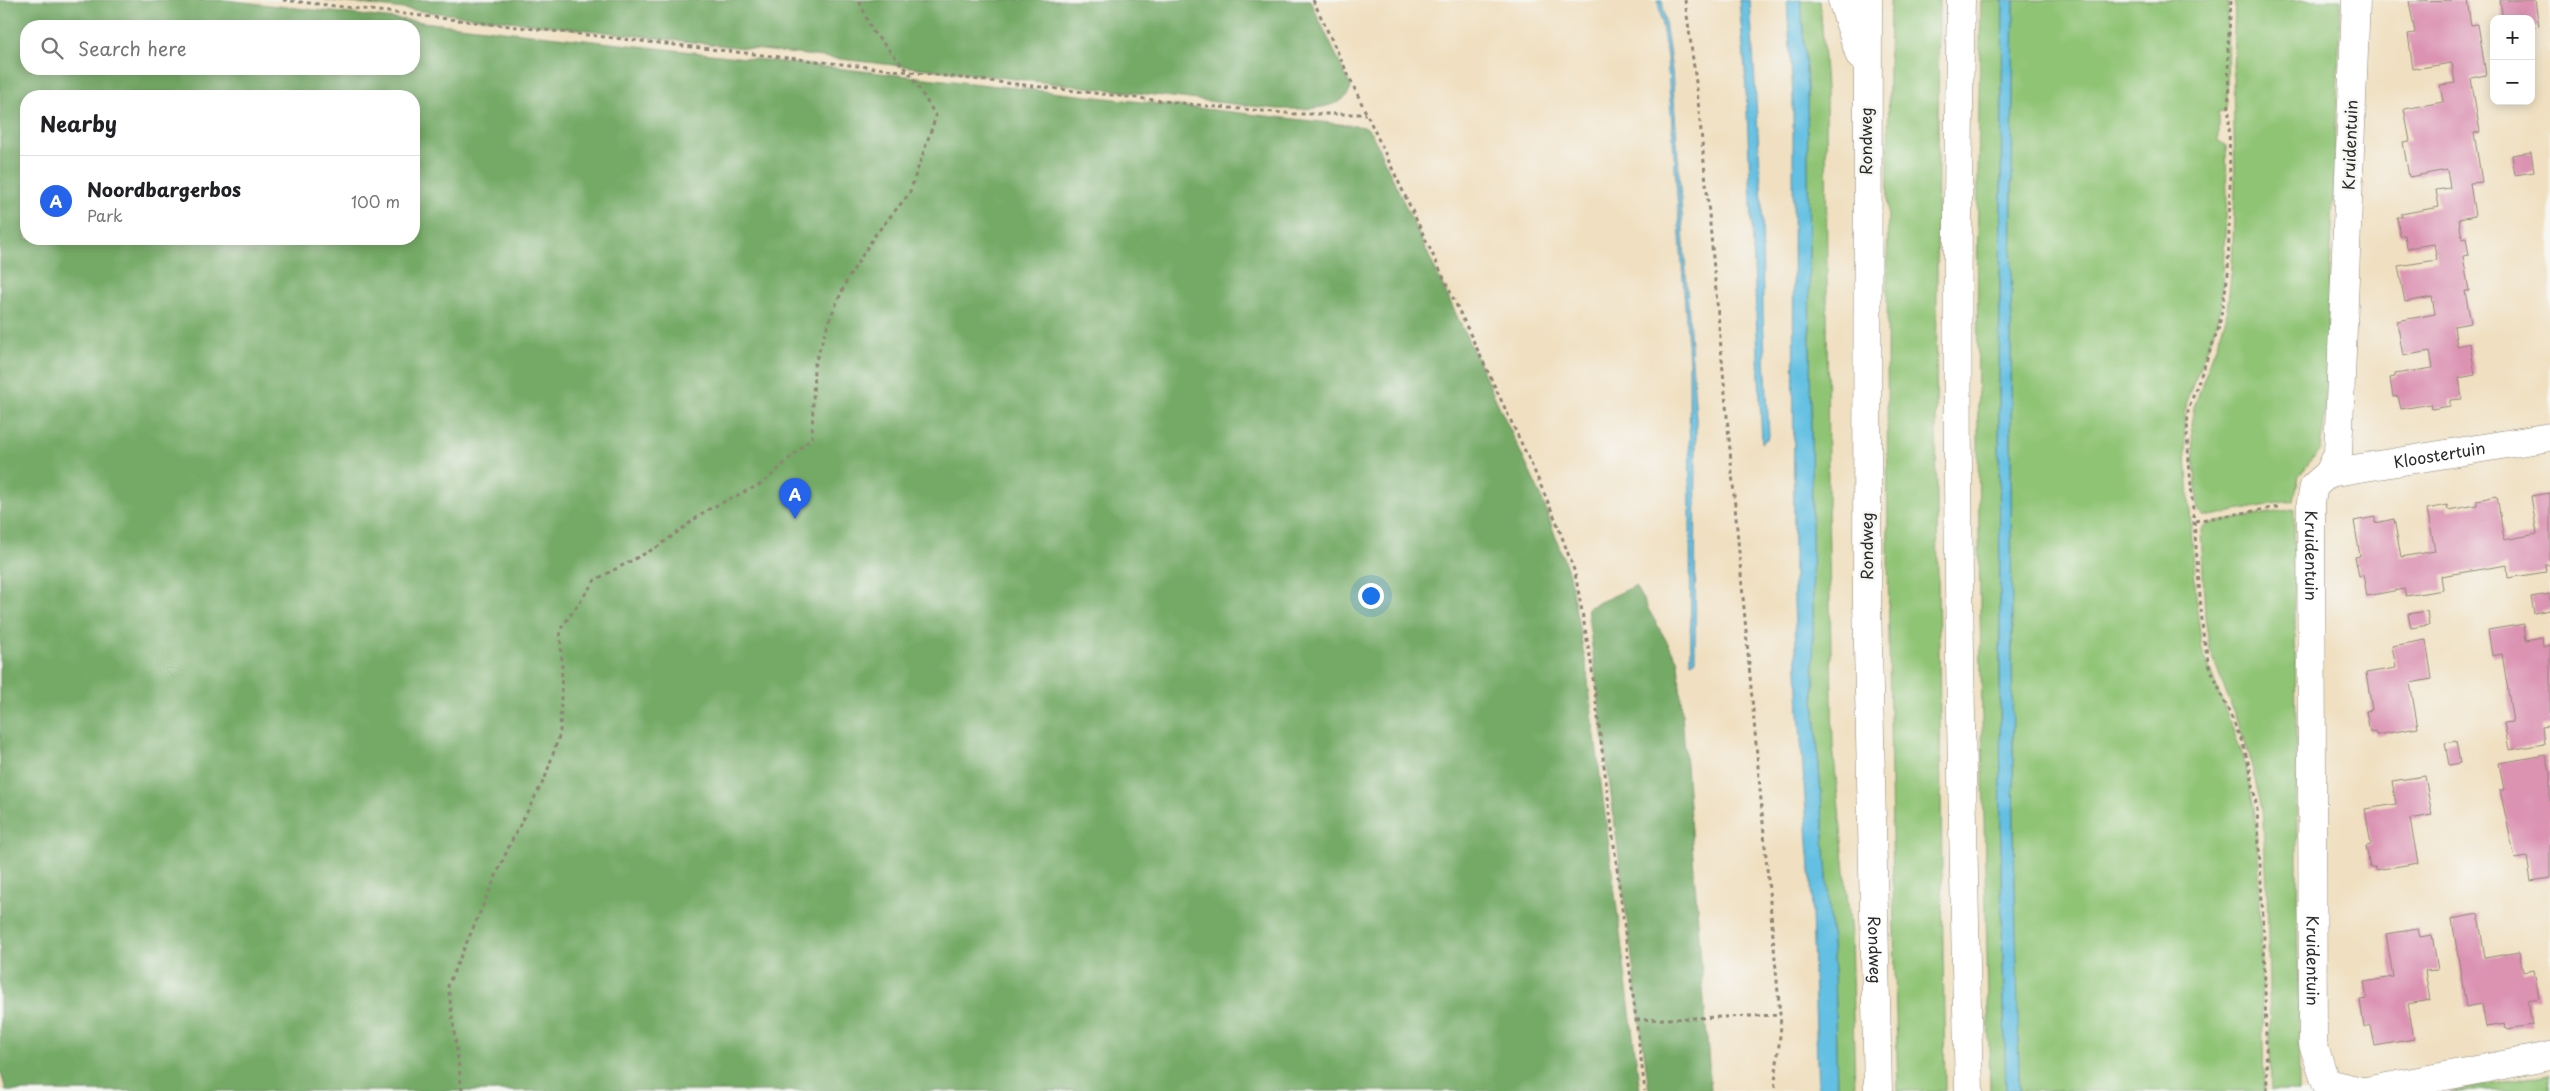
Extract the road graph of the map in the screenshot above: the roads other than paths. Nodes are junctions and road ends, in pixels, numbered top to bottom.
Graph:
1 (1842, 0) edge
2 (1868, 0) edge
3 (1961, 0) edge
4 (2356, 0) edge
5 (1866, 76) junction
6 (2550, 437) edge
7 (2329, 473) junction
8 (2550, 1056) edge
9 (1878, 1091) edge
10 (1969, 1091) edge
11 (2360, 1091) edge
12 (2366, 1091) edge

1 - 5 main road
2 - 5 main road, Rondweg
3 - 10 main road
4 - 7 main road, Kruidentuin
5 - 9 main road, Rondweg
6 - 7 main road, Kloostertuin
7 - 11 main road, Kruidentuin
8 - 12 main road

